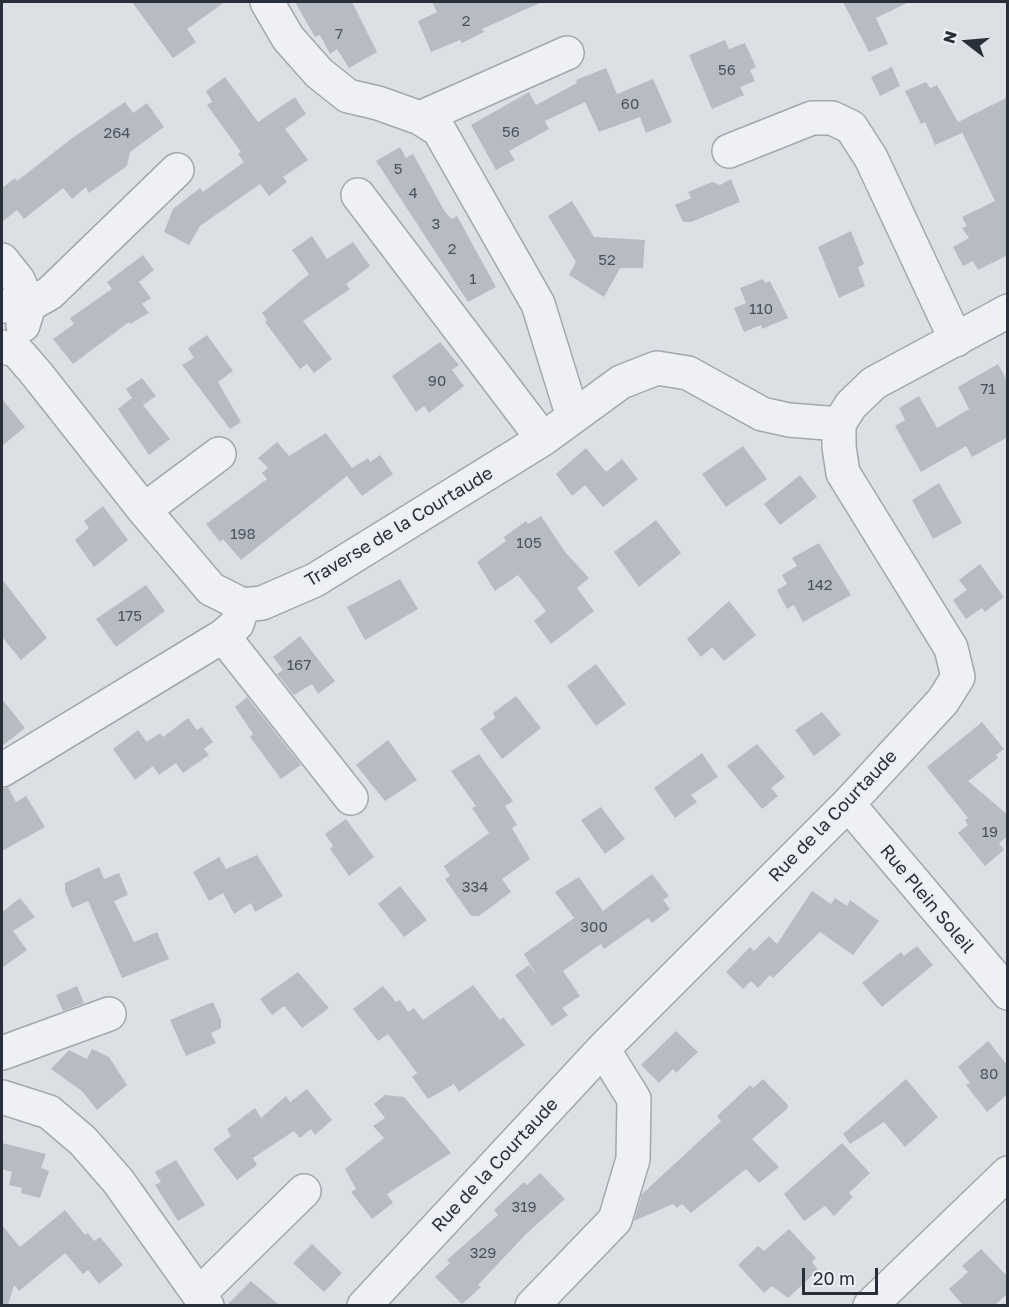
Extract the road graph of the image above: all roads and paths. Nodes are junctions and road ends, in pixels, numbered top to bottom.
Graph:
1 (267, 2) edge
2 (567, 54) dead end
3 (420, 118) junction
4 (729, 152) dead end
5 (177, 170) dead end
6 (358, 195) dead end
7 (2, 260) edge
8 (15, 305) edge
9 (1008, 311) edge
10 (956, 340) junction
11 (9, 348) edge
12 (573, 417) junction
13 (839, 424) junction
14 (543, 439) junction
15 (219, 454) dead end
16 (144, 510) junction
17 (243, 605) junction
18 (223, 636) junction
19 (2, 770) edge
20 (351, 798) dead end
21 (848, 804) junction
22 (1008, 993) edge
23 (109, 1014) dead end
24 (603, 1049) junction
25 (2, 1053) edge
26 (2, 1097) edge
27 (1008, 1173) edge
28 (304, 1191) dead end
29 (203, 1300) edge
30 (368, 1304) edge
31 (532, 1305) edge
32 (870, 1305) edge

1 - 3 street
2 - 3 street
3 - 12 street
4 - 10 street
5 - 8 street
6 - 14 street
7 - 8 street
8 - 11 street
9 - 10 street
10 - 13 street
11 - 16 street
12 - 13 street, Traverse de la Courtaude
12 - 14 street, Traverse de la Courtaude
13 - 21 street, Rue de la Courtaude
14 - 17 street, Traverse de la Courtaude
15 - 16 street
16 - 17 street
17 - 18 street
18 - 19 street
18 - 20 street
21 - 22 street, Rue Plein Soleil
21 - 24 street, Rue de la Courtaude
23 - 25 street
24 - 30 street, Rue de la Courtaude
24 - 31 street
26 - 29 street
27 - 32 street
28 - 29 street

